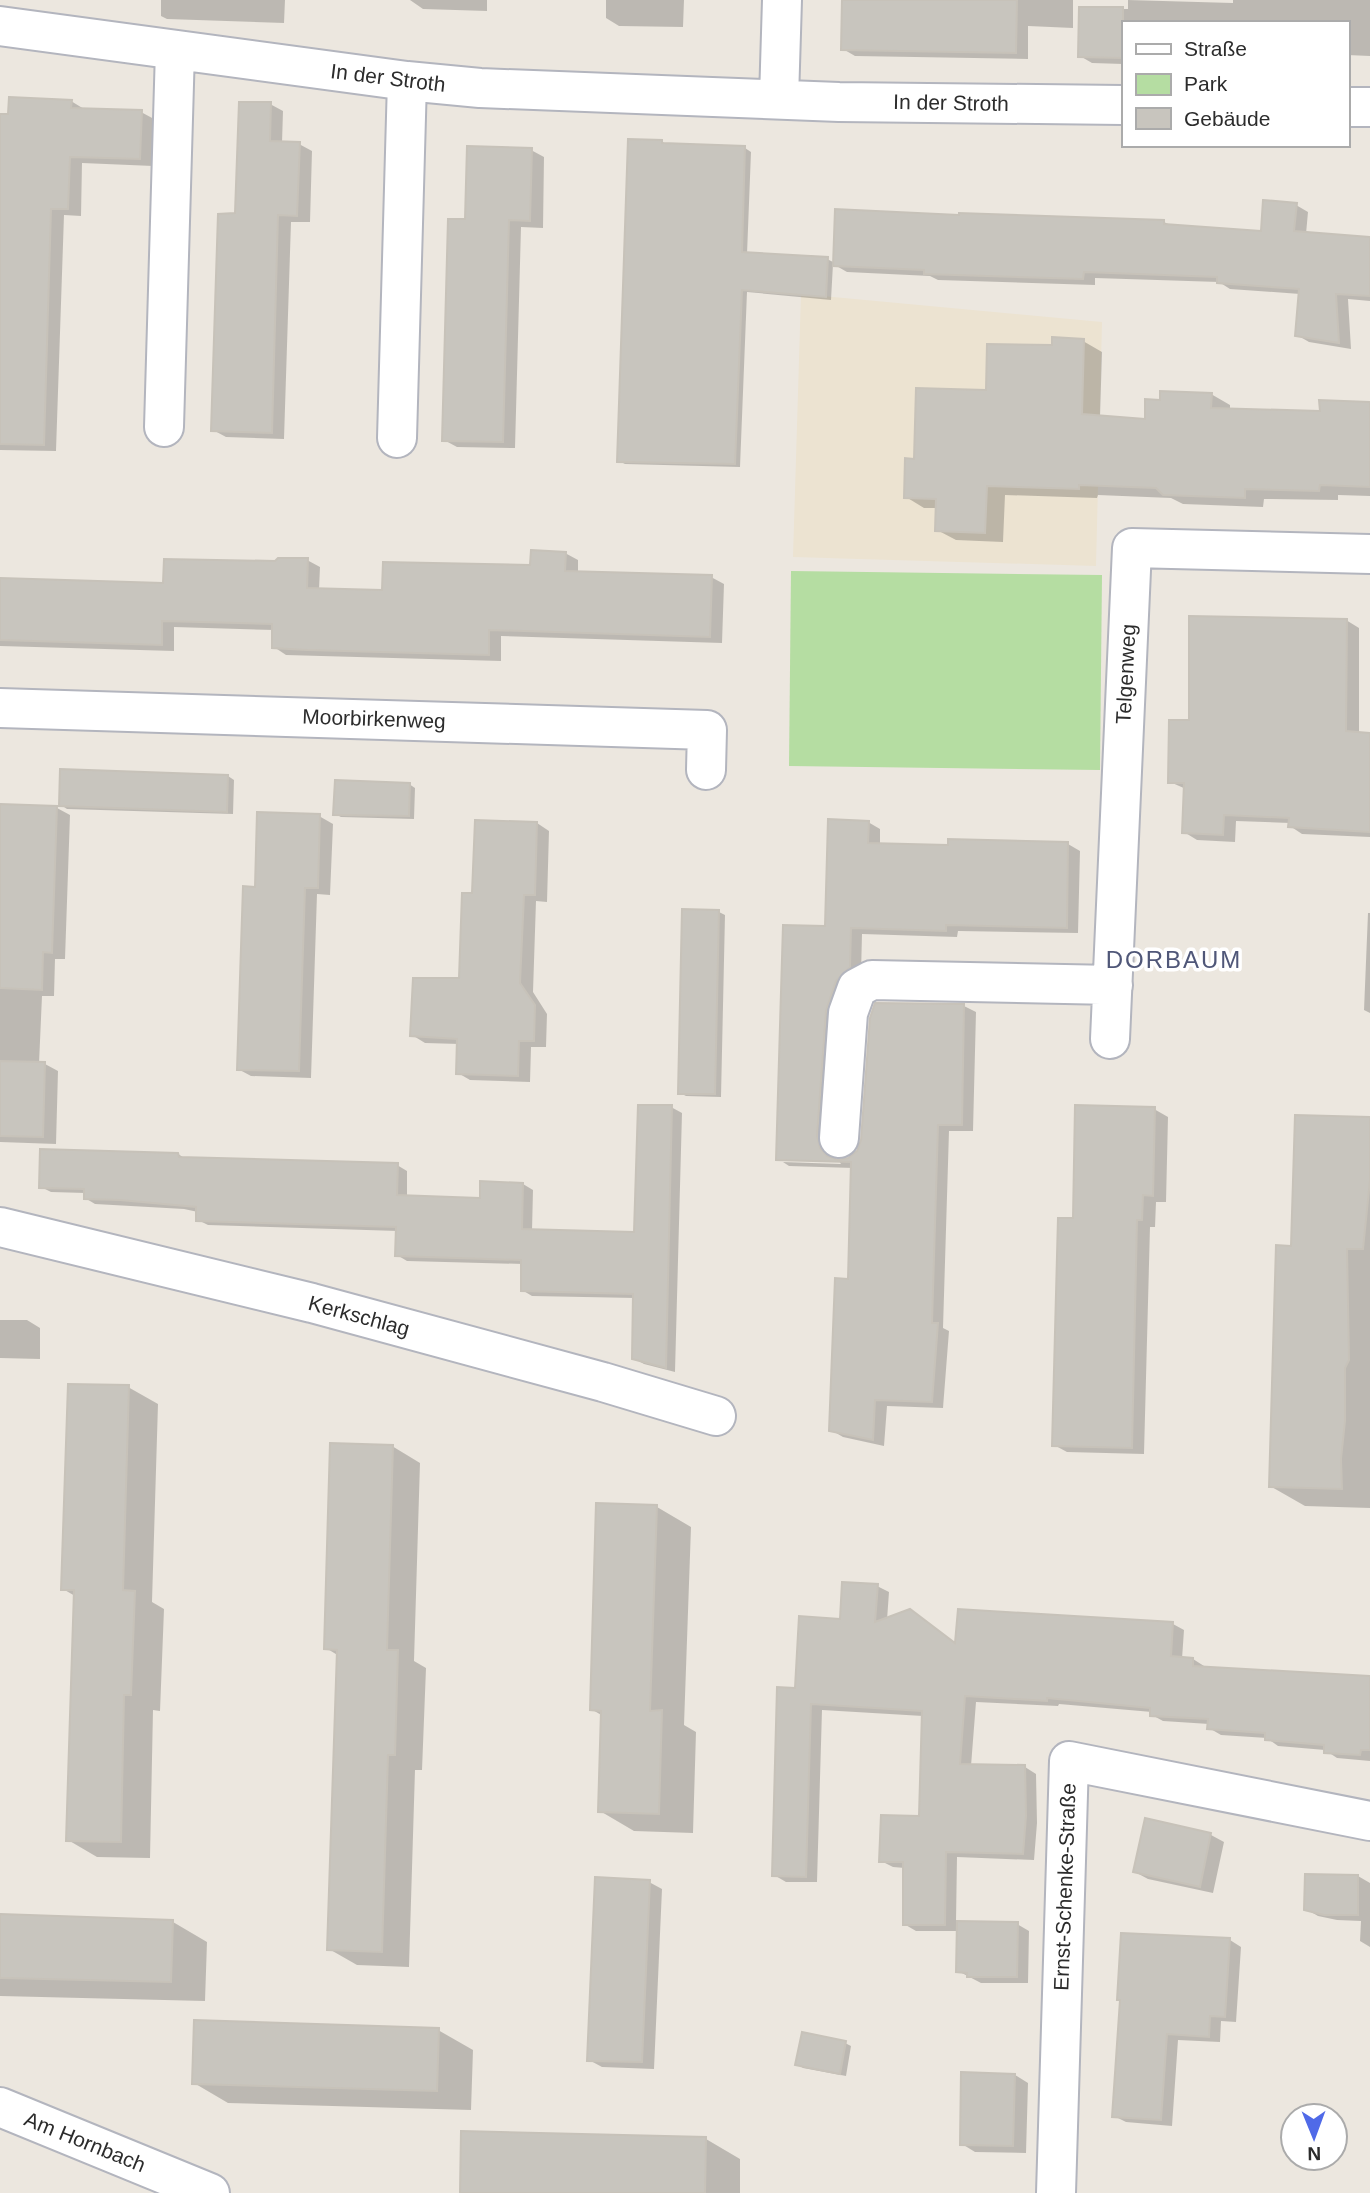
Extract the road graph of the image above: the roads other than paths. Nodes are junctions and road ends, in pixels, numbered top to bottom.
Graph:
1 (782, 0) edge
2 (0, 26) edge
3 (175, 50) junction
4 (407, 81) junction
5 (779, 99) junction
6 (1122, 105) edge
7 (1349, 107) edge
8 (1370, 107) edge
9 (164, 427) dead end
10 (397, 438) dead end
11 (1370, 554) edge
12 (0, 708) edge
13 (706, 770) dead end
14 (1113, 985) junction
15 (1110, 1038) dead end
16 (839, 1138) dead end
17 (0, 1227) edge
18 (716, 1416) dead end
19 (1370, 1821) edge
20 (0, 2107) edge
21 (210, 2193) edge
22 (1056, 2193) edge

1 - 5 street
2 - 3 street, In der Stroth
3 - 4 street, In der Stroth
3 - 9 street
4 - 5 street, In der Stroth
4 - 10 street
5 - 6 street, In der Stroth
7 - 8 street
11 - 14 street, Telgenweg
12 - 13 street, Moorbirkenweg
14 - 15 street, Telgenweg
14 - 16 street
17 - 18 street, Kerkschlag
19 - 22 street, Ernst-Schenke-Straße
20 - 21 street, Am Hornbach

